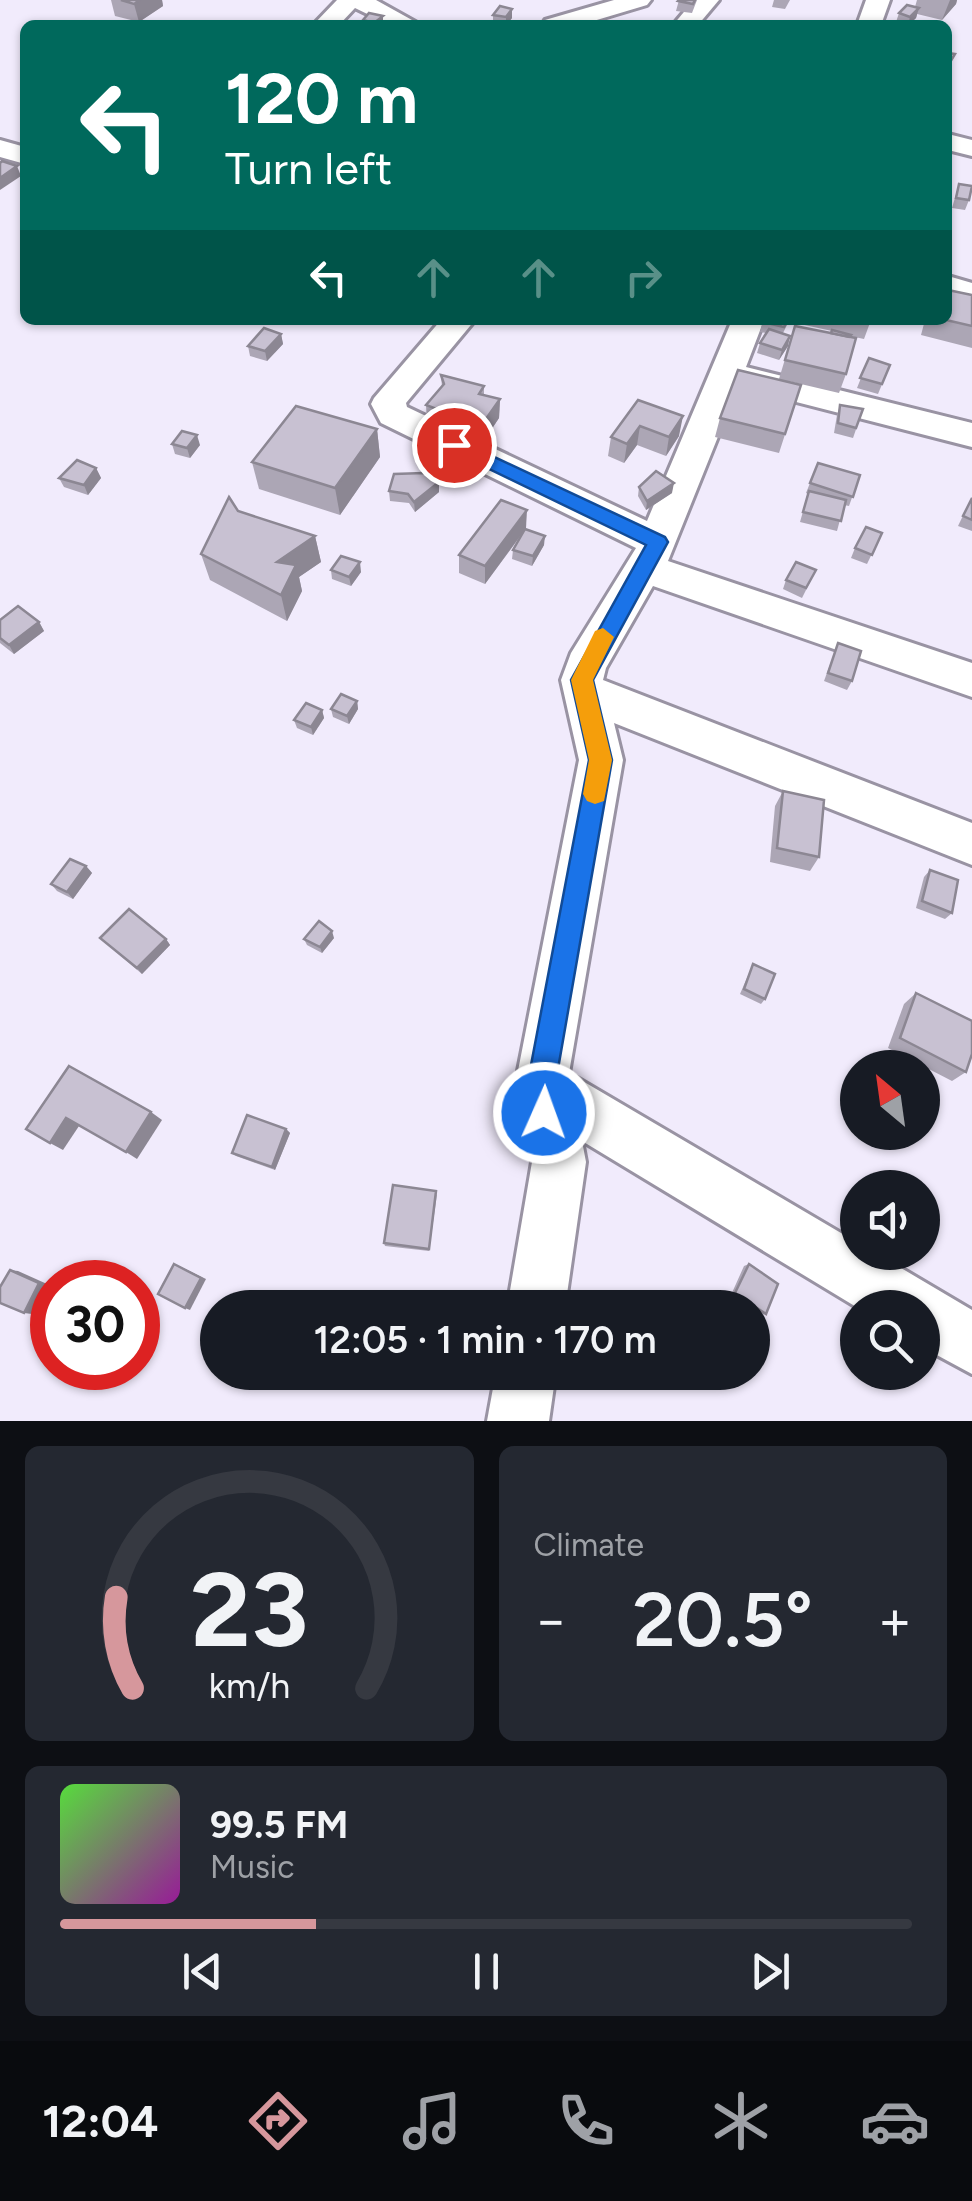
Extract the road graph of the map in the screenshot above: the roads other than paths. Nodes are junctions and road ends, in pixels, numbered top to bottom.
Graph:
1 (353, 0) edge
2 (639, 0) edge
3 (707, 0) edge
4 (331, 20) edge
5 (398, 20) edge
6 (571, 20) edge
7 (689, 20) edge
8 (454, 325) edge
9 (746, 325) edge
10 (728, 373) junction
11 (972, 435) edge
12 (651, 555) junction
13 (972, 680) edge
14 (584, 693) junction
15 (972, 844) edge
16 (541, 1086) junction
17 (539, 1290) edge
18 (883, 1290) edge
19 (940, 1324) edge
20 (972, 1344) edge
21 (523, 1390) edge
22 (518, 1421) edge

1 - 4 street
1 - 5 street
2 - 6 street
3 - 7 street
8 - 12 street
9 - 10 street
10 - 11 street
10 - 12 street
12 - 13 street
12 - 14 street
14 - 15 street
14 - 16 street
16 - 17 street
16 - 18 street
19 - 20 street
21 - 22 street

